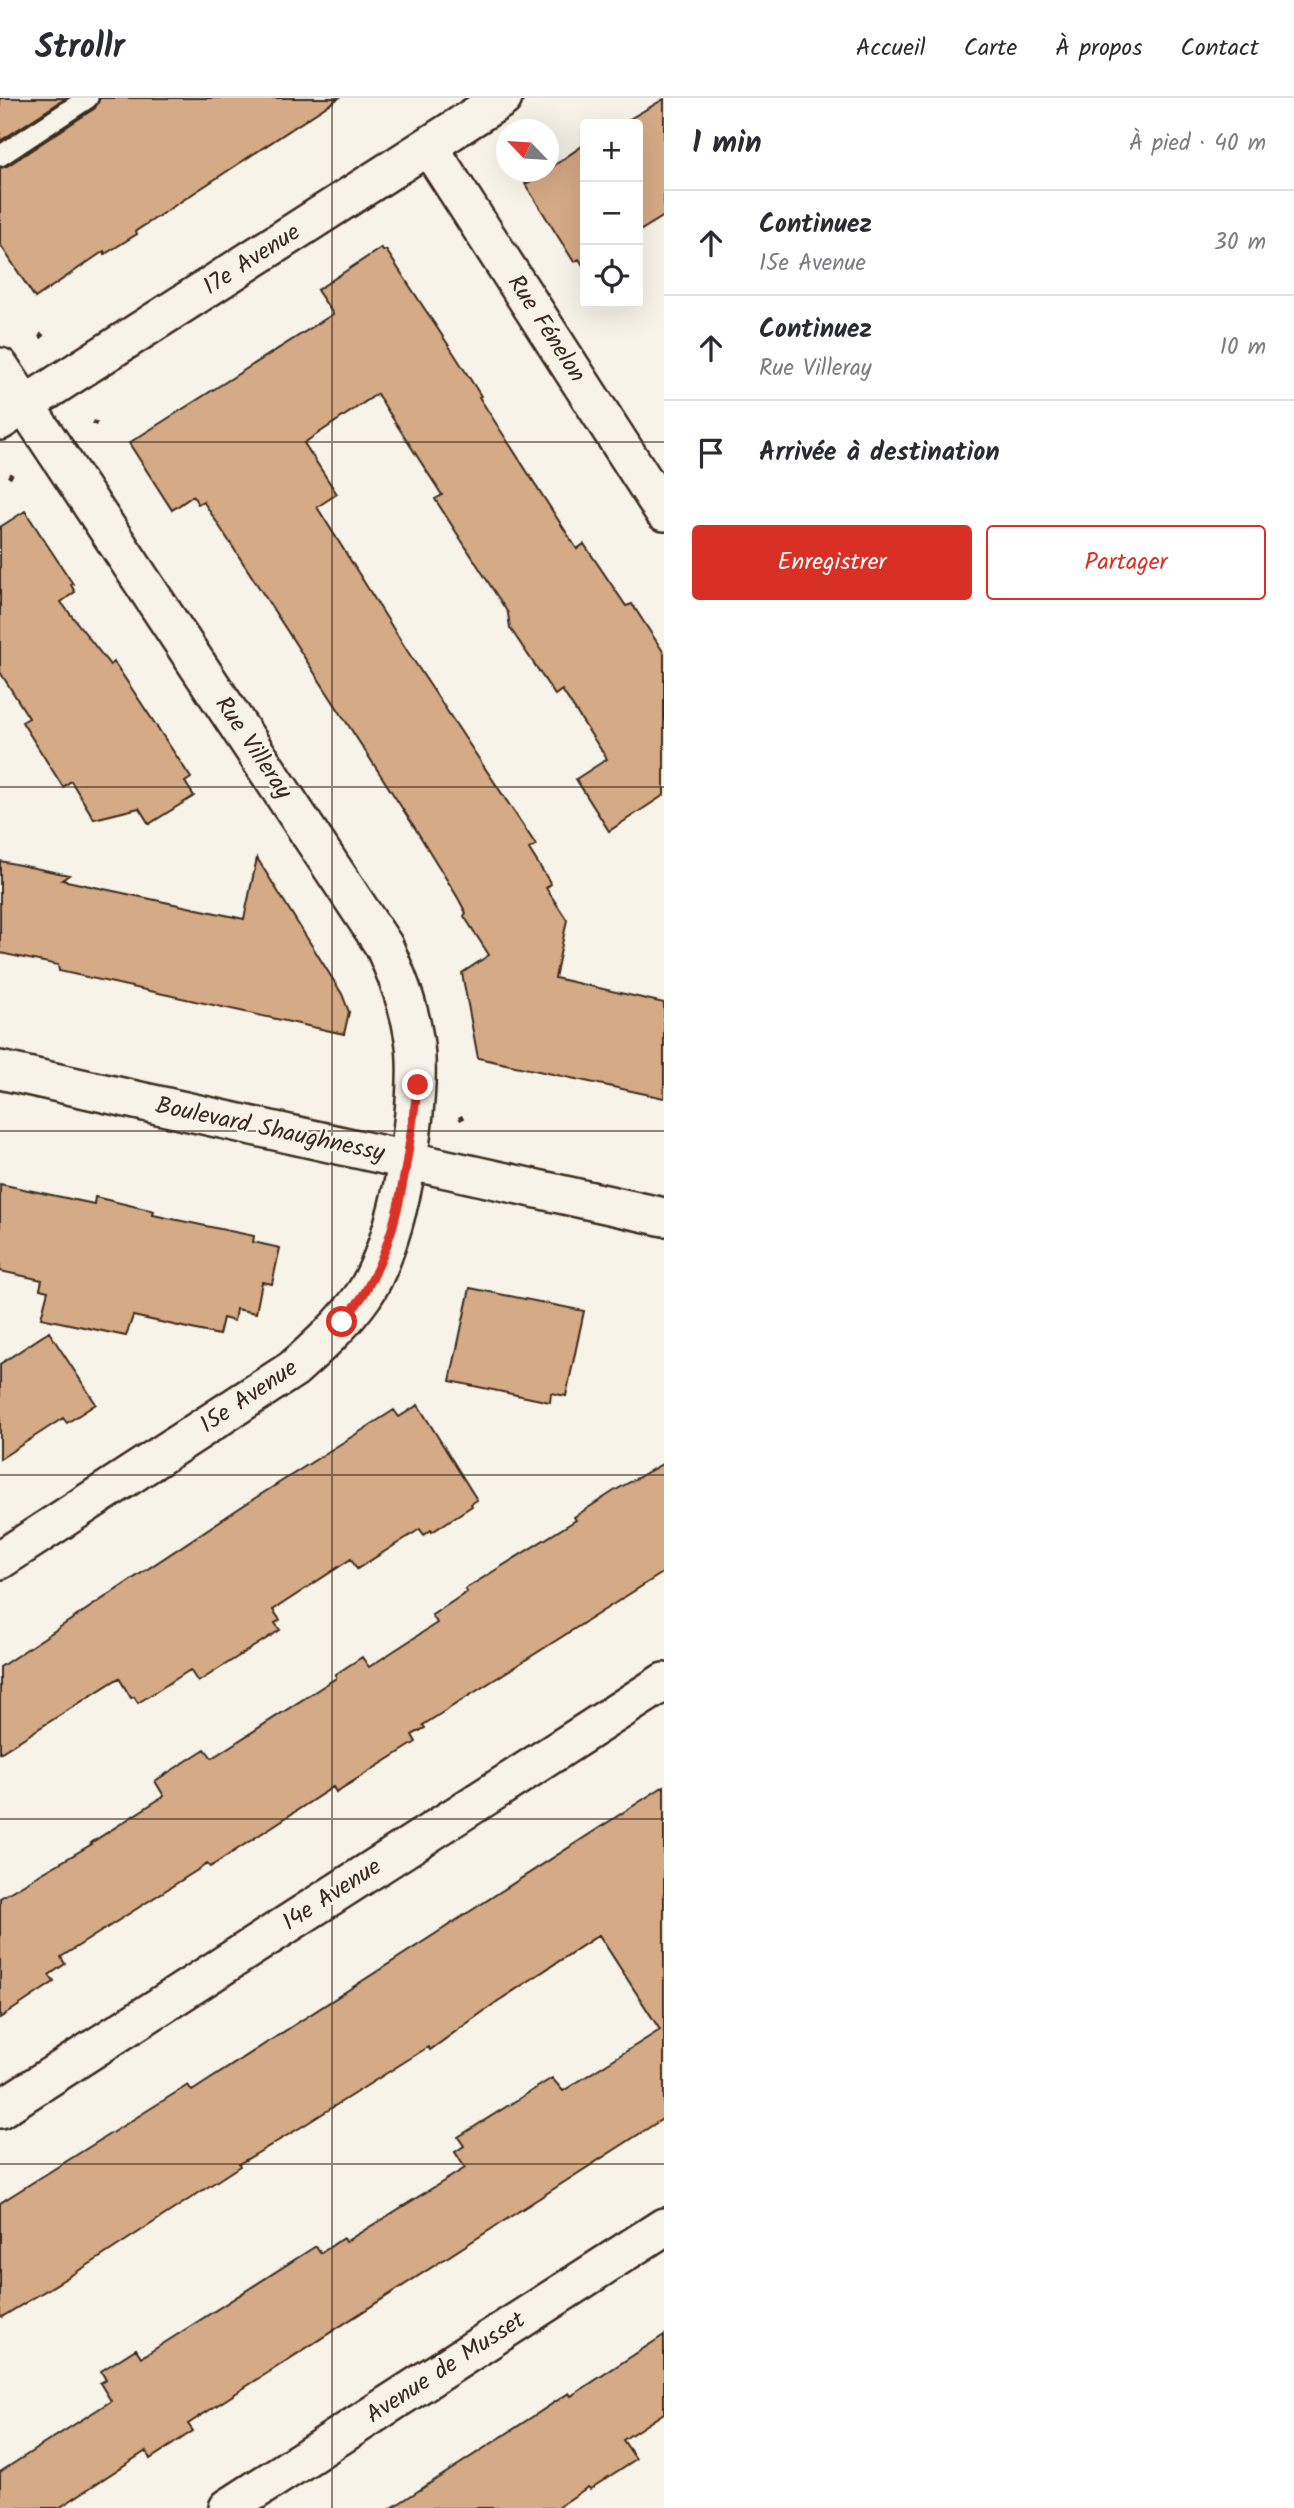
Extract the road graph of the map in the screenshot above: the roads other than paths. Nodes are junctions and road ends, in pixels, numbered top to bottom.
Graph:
1 (88, 98) edge
2 (503, 98) edge
3 (429, 147) junction
4 (0, 156) edge
5 (0, 367) edge
6 (12, 413) edge
7 (664, 512) edge
8 (0, 1070) edge
9 (407, 1160) junction
10 (664, 1217) edge
11 (0, 1560) edge
12 (664, 1682) edge
13 (0, 2109) edge
14 (664, 2227) edge
15 (228, 2508) edge

1 - 4 lane
2 - 3 street, 17e Avenue
3 - 6 street, 17e Avenue
3 - 7 street, Rue Fénelon
5 - 6 street, Rue Villeray
6 - 9 street, Rue Villeray
8 - 9 street, Boulevard Shaughnessy
9 - 10 street, Boulevard Shaughnessy
9 - 11 street, 15e Avenue
12 - 13 street, 14e Avenue
14 - 15 street, Avenue de Musset

